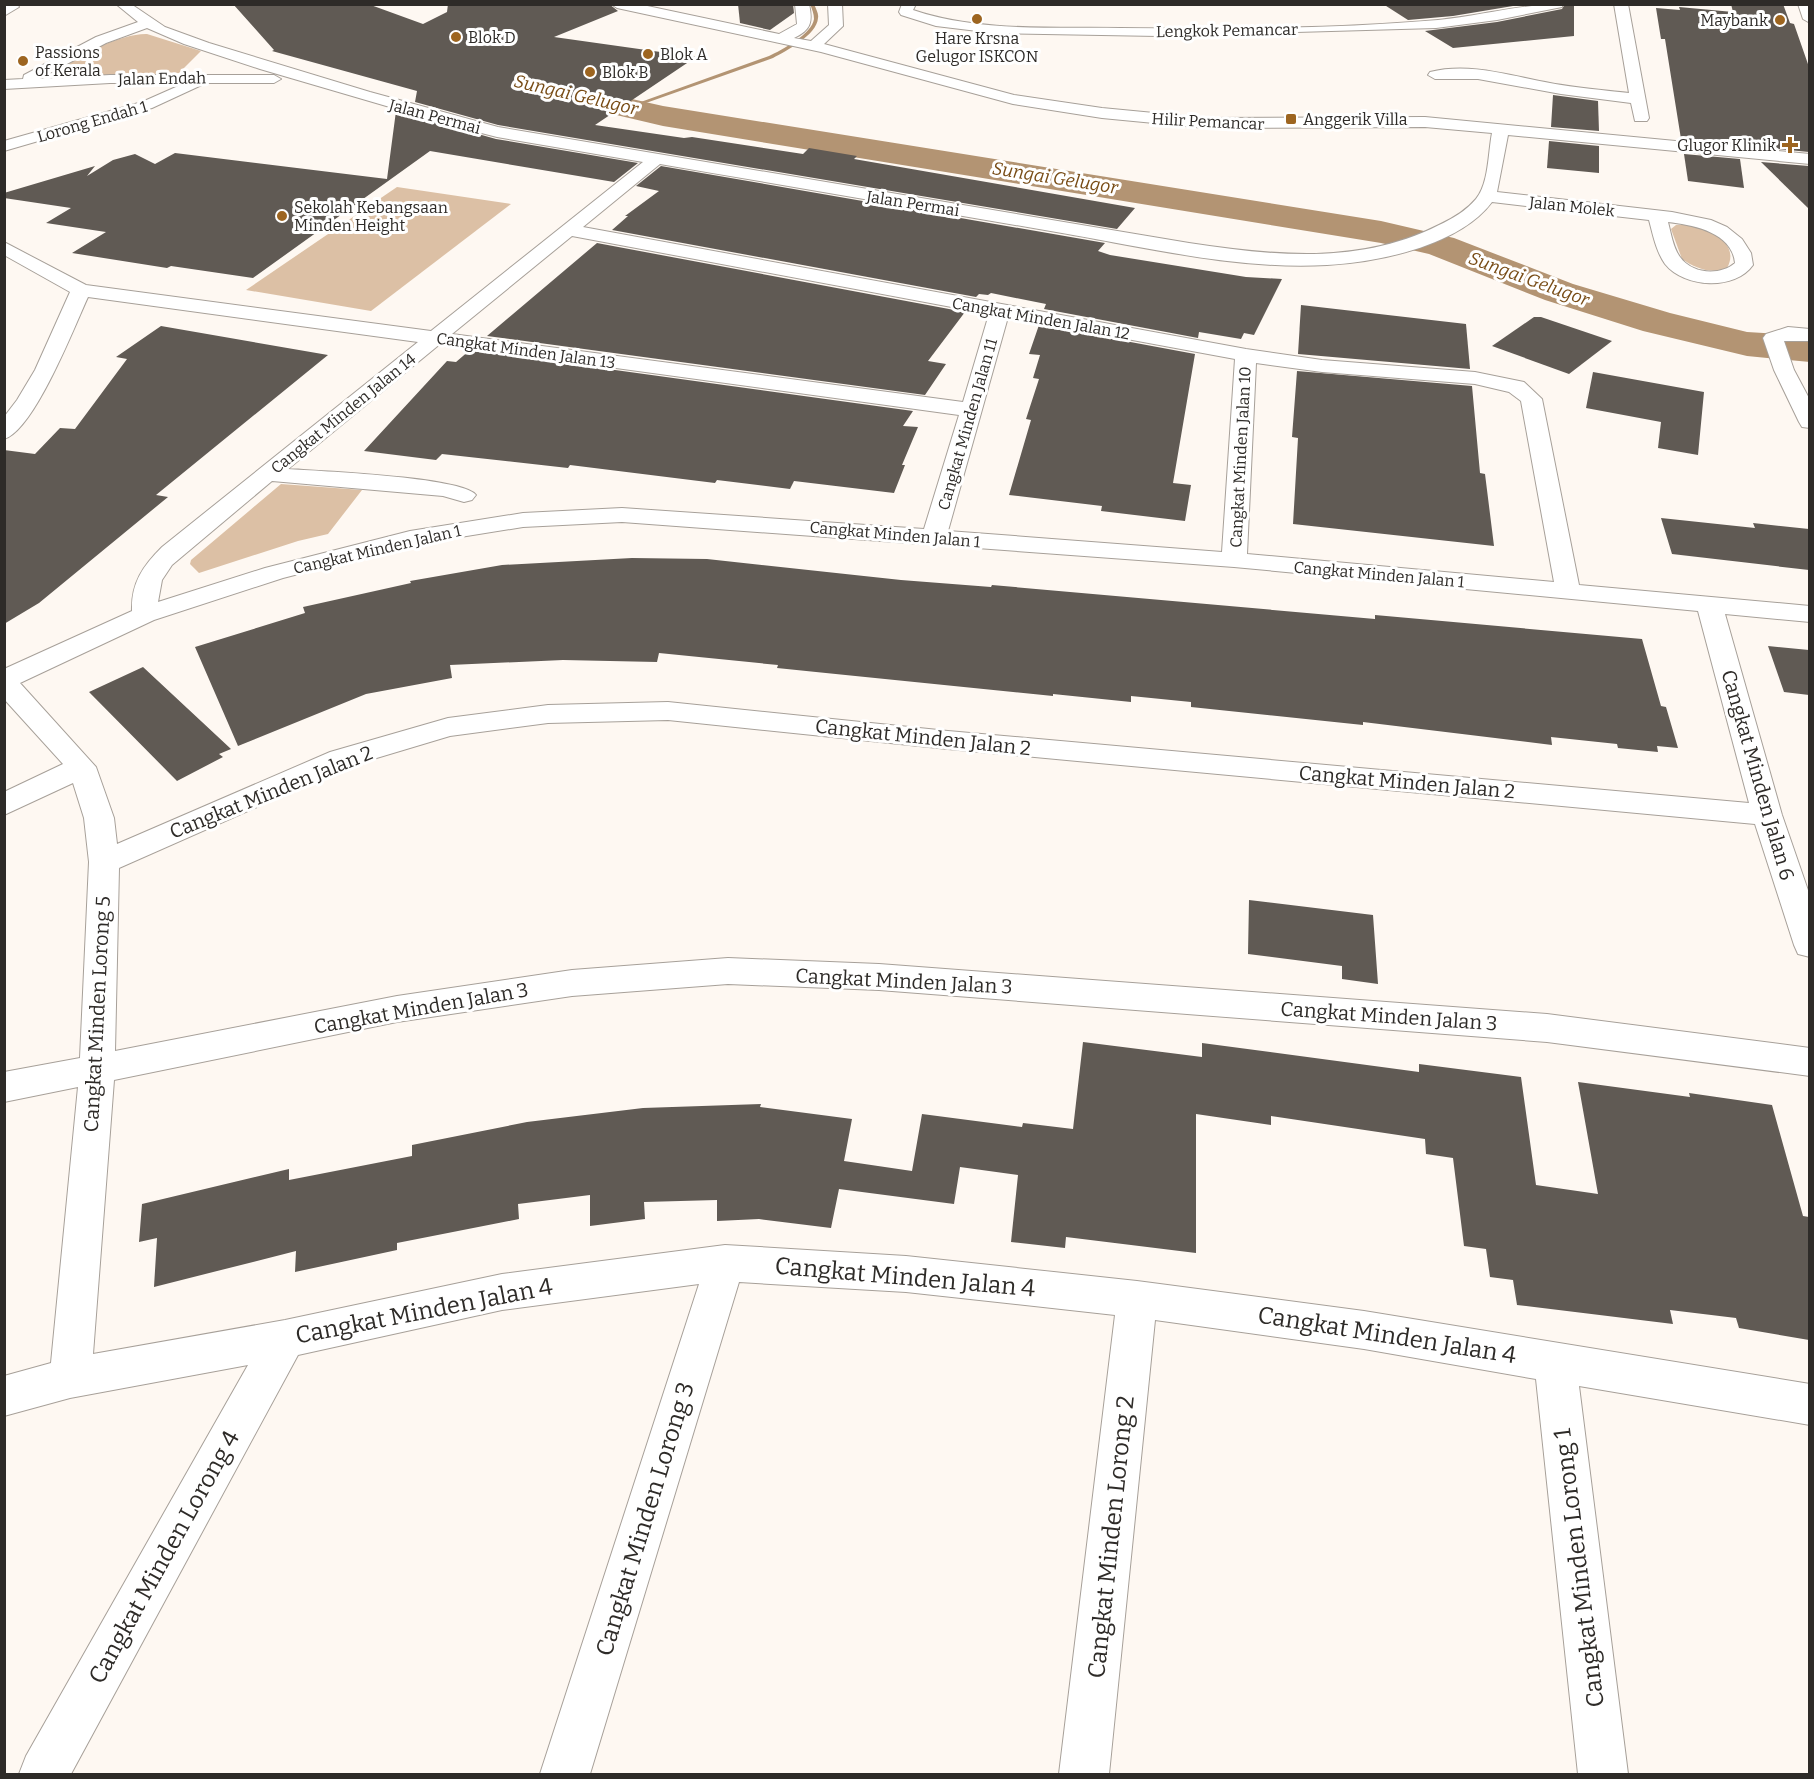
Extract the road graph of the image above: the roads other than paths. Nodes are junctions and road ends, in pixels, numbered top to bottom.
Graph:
1 (122, 4) edge
2 (616, 4) edge
3 (802, 4) edge
4 (835, 4) edge
5 (909, 4) edge
6 (1557, 4) edge
7 (1621, 4) edge
8 (1804, 4) edge
9 (1809, 19) edge
10 (146, 24) junction
11 (797, 42) junction
12 (264, 66) junction
13 (1435, 75) dead end
14 (49, 76) junction
15 (211, 78) junction
16 (240, 78) junction
17 (320, 82) junction
18 (5, 84) edge
19 (1638, 99) junction
20 (1501, 128) junction
21 (1645, 143) junction
22 (4, 146) edge
23 (1809, 159) edge
24 (655, 160) junction
25 (1487, 196) junction
26 (1657, 216) junction
27 (569, 230) junction
28 (4, 247) edge
29 (81, 290) junction
30 (1000, 311) junction
31 (1809, 334) edge
32 (435, 338) junction
33 (1246, 355) junction
34 (971, 410) junction
35 (1809, 422) edge
36 (4, 432) edge
37 (268, 474) junction
38 (464, 495) dead end
39 (934, 537) junction
40 (1234, 560) junction
41 (1568, 591) junction
42 (1709, 604) junction
43 (1809, 614) edge
44 (145, 615) junction
45 (4, 681) edge
46 (82, 767) junction
47 (4, 805) edge
48 (1767, 815) junction
49 (104, 862) junction
50 (1809, 945) edge
51 (1809, 1062) edge
52 (97, 1068) junction
53 (4, 1087) edge
54 (725, 1263) junction
55 (1137, 1299) junction
56 (285, 1338) junction
57 (1555, 1360) junction
58 (70, 1378) junction
59 (4, 1396) edge
60 (1809, 1405) edge
61 (44, 1774) edge
62 (565, 1774) edge
63 (1084, 1774) edge
64 (1603, 1774) edge

1 - 10 street, Jalan Permai
2 - 11 street, Hilir Pemancar
3 - 11 street
4 - 11 street
5 - 6 street, Lengkok Pemancar
7 - 19 street
8 - 9 street
10 - 12 street, Jalan Permai
10 - 14 street
11 - 20 street, Hilir Pemancar
12 - 16 street
12 - 17 street, Jalan Permai
13 - 19 street
14 - 15 street, Jalan Endah
14 - 18 street, Jalan Endah
15 - 16 street, Jalan Endah
15 - 22 street, Lorong Endah 1
16 - 17 street, Jalan Endah
17 - 24 street, Jalan Permai
19 - 21 street
20 - 21 street, Hilir Pemancar
20 - 25 street
21 - 23 street, Hilir Pemancar
24 - 25 street, Jalan Permai
24 - 27 street, Cangkat Minden Jalan 14
25 - 26 street, Jalan Molek
26 - 26 street, Jalan Molek
27 - 30 street, Cangkat Minden Jalan 12
27 - 32 street, Cangkat Minden Jalan 14
28 - 29 street
29 - 32 street, Cangkat Minden Jalan 13
29 - 36 street
30 - 33 street, Cangkat Minden Jalan 12
30 - 34 street, Cangkat Minden Jalan 11
31 - 35 street
32 - 34 street, Cangkat Minden Jalan 13
32 - 37 street, Cangkat Minden Jalan 14
33 - 40 street, Cangkat Minden Jalan 10
33 - 41 street, Cangkat Minden Jalan 12
34 - 39 street, Cangkat Minden Jalan 11
37 - 38 street
37 - 44 street, Cangkat Minden Jalan 14
39 - 40 street, Cangkat Minden Jalan 1
39 - 44 street, Cangkat Minden Jalan 1
40 - 41 street, Cangkat Minden Jalan 1
41 - 42 street, Cangkat Minden Jalan 1
42 - 43 street, Cangkat Minden Jalan 1
42 - 48 street, Cangkat Minden Jalan 6
44 - 45 street, Cangkat Minden Jalan 1
45 - 46 street, Cangkat Minden Lorong 5
46 - 47 street
46 - 49 street, Cangkat Minden Lorong 5
48 - 49 street, Cangkat Minden Jalan 2
48 - 50 street, Cangkat Minden Jalan 6
49 - 52 street, Cangkat Minden Lorong 5
51 - 52 street, Cangkat Minden Jalan 3
52 - 53 street, Cangkat Minden Jalan 3
52 - 58 street, Cangkat Minden Lorong 5
54 - 55 street, Cangkat Minden Jalan 4
54 - 56 street, Cangkat Minden Jalan 4
54 - 62 street, Cangkat Minden Lorong 3
55 - 57 street, Cangkat Minden Jalan 4
55 - 63 street, Cangkat Minden Lorong 2
56 - 58 street, Cangkat Minden Jalan 4
56 - 61 street, Cangkat Minden Lorong 4
57 - 60 street, Cangkat Minden Jalan 4
57 - 64 street, Cangkat Minden Lorong 1
58 - 59 street, Cangkat Minden Jalan 4

